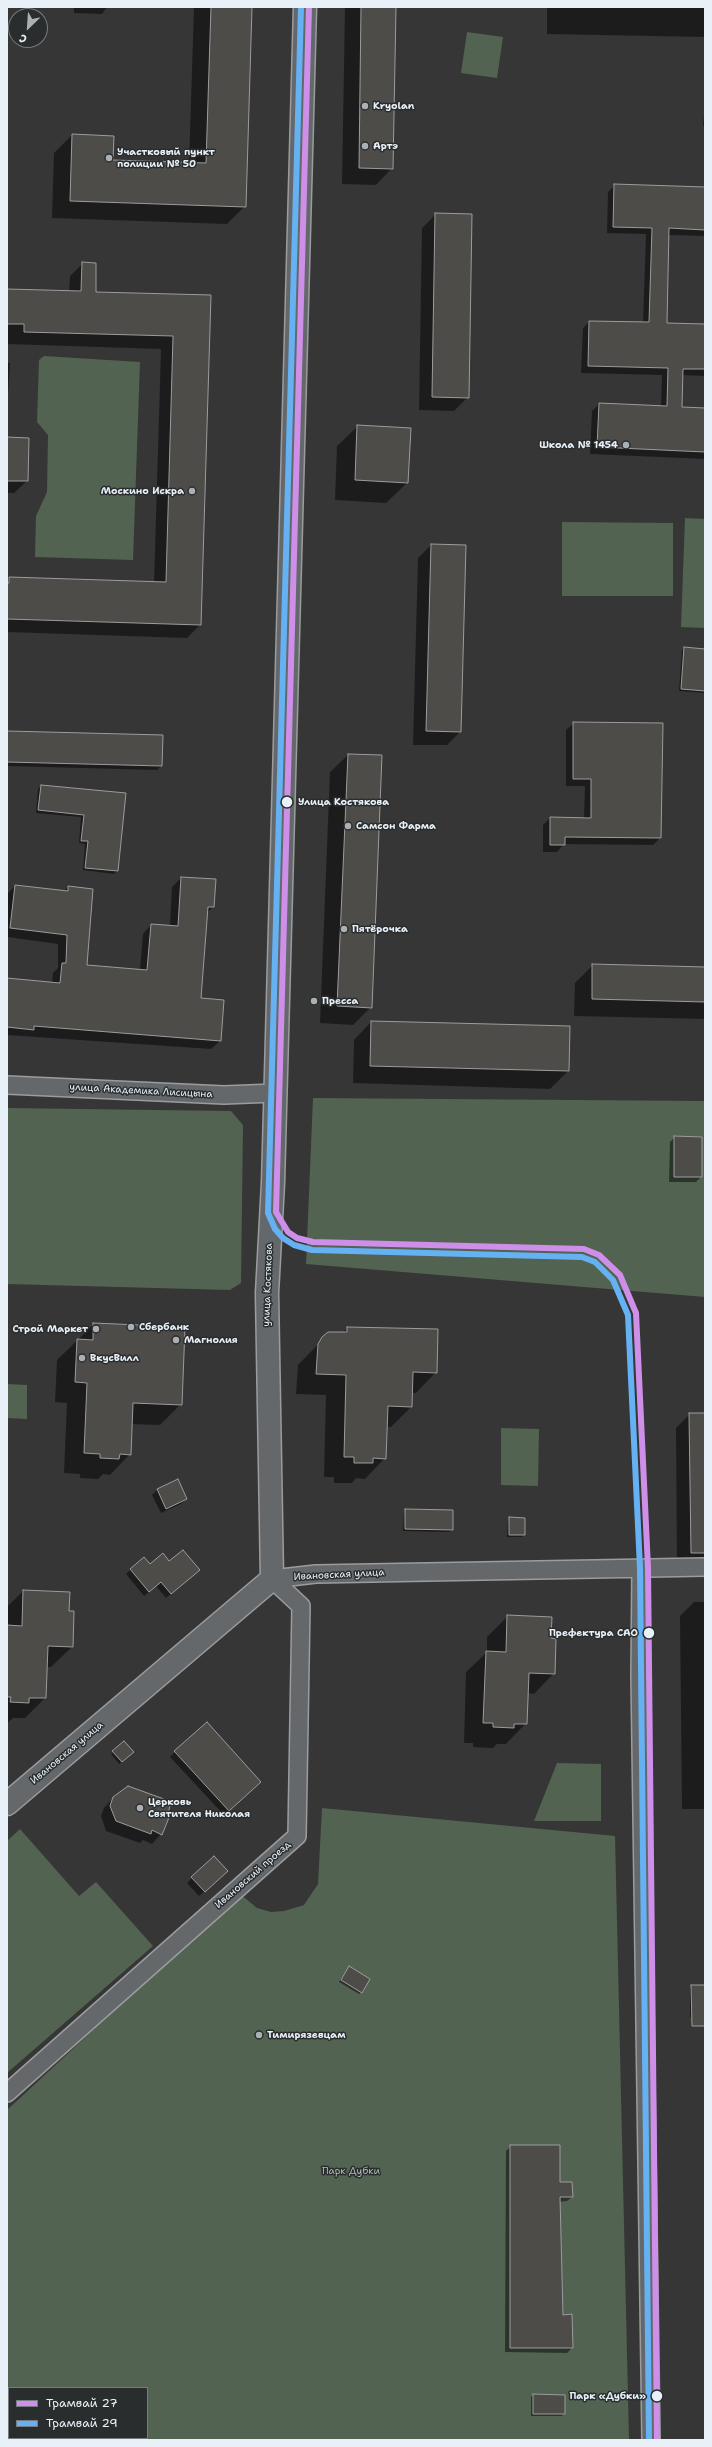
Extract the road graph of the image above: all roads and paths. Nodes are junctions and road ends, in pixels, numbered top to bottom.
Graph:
1 (305, 7) edge
2 (7, 1085) edge
3 (275, 1093) junction
4 (705, 1567) edge
5 (642, 1568) junction
6 (272, 1579) junction
7 (7, 1804) edge
8 (7, 2093) edge
9 (651, 2440) edge

1 - 3 street, улица Костякова
2 - 3 street, улица Академика Лисицына
3 - 6 street, улица Костякова
4 - 5 street, Ивановская улица
5 - 6 street, Ивановская улица
5 - 9 street
6 - 7 street, Ивановская улица
6 - 8 street, Ивановский проезд

